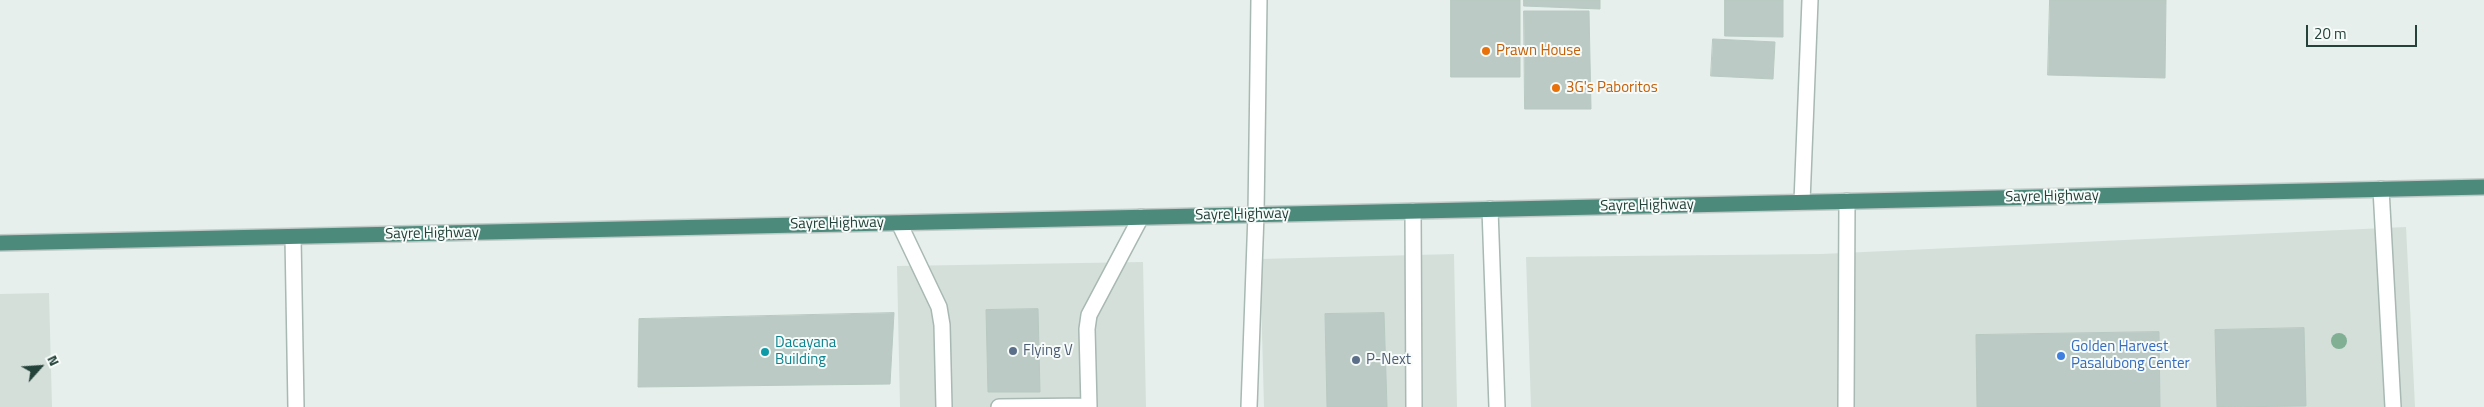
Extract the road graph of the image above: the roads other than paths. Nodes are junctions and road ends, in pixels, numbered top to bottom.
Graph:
1 (1259, 0) edge
2 (1810, 0) edge
3 (2484, 187) edge
4 (2381, 189) junction
5 (1847, 201) junction
6 (1802, 202) junction
7 (1490, 209) junction
8 (1413, 211) junction
9 (1256, 214) junction
10 (1141, 217) junction
11 (899, 223) junction
12 (293, 236) junction
13 (0, 243) edge
14 (296, 407) edge
15 (944, 407) edge
16 (998, 407) edge
17 (1249, 407) edge
18 (1414, 407) edge
19 (1496, 407) edge
20 (1846, 407) edge
21 (2393, 407) edge

1 - 9 street
2 - 6 street
3 - 4 highway, Sayre Highway
4 - 5 highway, Sayre Highway
4 - 21 street
5 - 6 highway, Sayre Highway
5 - 20 street
6 - 7 highway, Sayre Highway
7 - 8 highway, Sayre Highway
7 - 19 street
8 - 9 highway, Sayre Highway
8 - 18 street
9 - 10 highway, Sayre Highway
9 - 17 street
10 - 11 highway, Sayre Highway
10 - 16 street
11 - 12 highway, Sayre Highway
11 - 15 street
12 - 13 highway, Sayre Highway
12 - 14 street

